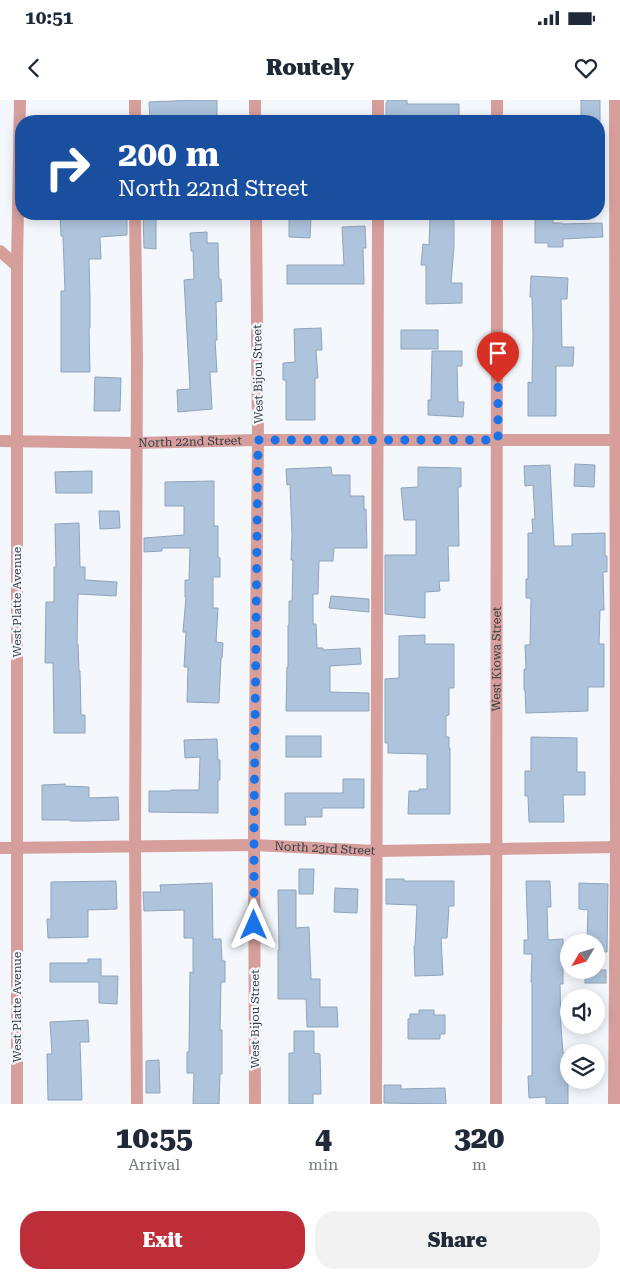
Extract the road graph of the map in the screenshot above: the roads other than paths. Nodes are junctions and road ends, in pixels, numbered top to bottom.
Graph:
1 (20, 100) edge
2 (135, 100) edge
3 (255, 100) edge
4 (378, 100) edge
5 (497, 100) edge
6 (615, 100) edge
7 (20, 115) edge
8 (135, 115) edge
9 (255, 115) edge
10 (378, 115) edge
11 (497, 115) edge
12 (18, 220) edge
13 (135, 220) edge
14 (256, 220) edge
15 (378, 220) edge
16 (497, 220) edge
17 (0, 251) edge
18 (17, 266) junction
19 (258, 440) junction
20 (378, 440) junction
21 (498, 440) junction
22 (618, 440) edge
23 (0, 441) edge
24 (17, 441) junction
25 (136, 443) junction
26 (254, 846) junction
27 (135, 847) junction
28 (618, 847) edge
29 (0, 848) edge
30 (17, 848) junction
31 (496, 848) junction
32 (376, 851) junction
33 (17, 1104) edge
34 (137, 1104) edge
35 (255, 1104) edge
36 (376, 1104) edge
37 (496, 1104) edge
38 (614, 1104) edge

1 - 7 street, West Platte Avenue
2 - 8 street
3 - 9 street
4 - 10 street
5 - 11 street
6 - 22 street
12 - 18 street, West Platte Avenue
13 - 25 street
14 - 19 street, West Bijou Street
15 - 20 street
16 - 21 street, West Kiowa Street
17 - 18 street
18 - 24 street, West Platte Avenue
19 - 20 street, North 22nd Street
19 - 25 street, North 22nd Street
19 - 26 street, West Bijou Street
20 - 21 street, North 22nd Street
20 - 32 street
21 - 22 street, North 22nd Street
21 - 31 street, West Kiowa Street
22 - 28 street
23 - 24 street, North 22nd Street
24 - 25 street, North 22nd Street
24 - 30 street, West Platte Avenue
25 - 27 street
26 - 27 street, North 23rd Street
26 - 32 street, North 23rd Street
26 - 35 street, West Bijou Street
27 - 30 street, North 23rd Street
27 - 34 street
28 - 31 street, North 23rd Street
28 - 38 street
29 - 30 street, North 23rd Street
30 - 33 street, West Platte Avenue
31 - 32 street, North 23rd Street
31 - 37 street, West Kiowa Street
32 - 36 street

